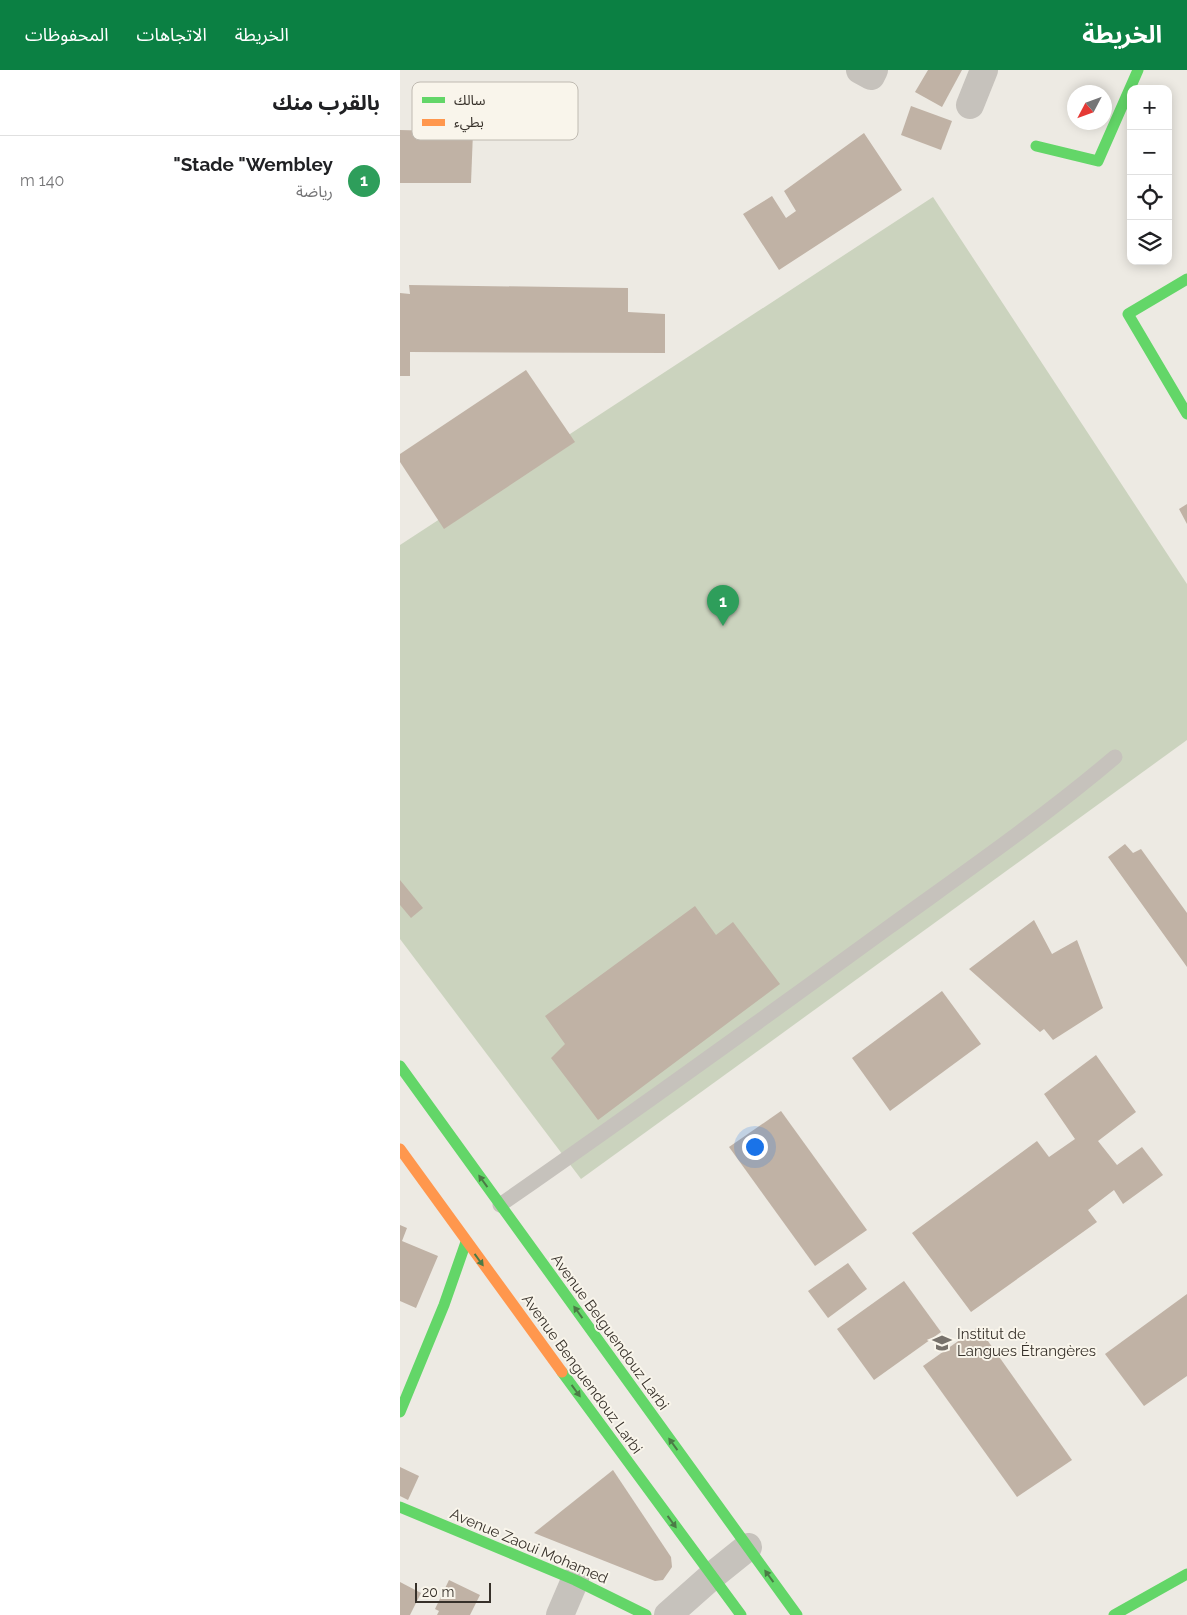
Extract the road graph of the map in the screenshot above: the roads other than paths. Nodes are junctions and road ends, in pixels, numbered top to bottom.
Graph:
1 (860, 70) edge
2 (874, 70) edge
3 (984, 70) edge
4 (1138, 70) edge
5 (970, 105) dead end
6 (1036, 146) dead end
7 (1187, 279) edge
8 (1187, 414) edge
9 (1115, 757) dead end
10 (400, 1066) edge
11 (400, 1149) edge
12 (500, 1205) junction
13 (466, 1242) junction
14 (400, 1412) edge
15 (400, 1507) edge
16 (748, 1547) junction
17 (1187, 1574) edge
18 (712, 1576) junction
19 (575, 1580) junction
20 (560, 1615) edge
21 (646, 1615) edge
22 (668, 1615) edge
23 (741, 1615) edge
24 (797, 1615) edge
25 (1114, 1615) edge

1 - 2 street
3 - 5 street
4 - 6 main road
7 - 8 main road
9 - 12 lane
12 -> 10 main road, Avenue Belguendouz Larbi
11 - 13 main road, Avenue Benguendouz Larbi
16 -> 12 main road, Avenue Belguendouz Larbi
13 - 14 main road
13 -> 18 main road, Avenue Benguendouz Larbi
15 - 19 main road, Avenue Zaoui Mohamed
16 - 18 street
24 -> 16 main road, Avenue Belguendouz Larbi
17 - 25 main road
18 - 22 street
18 - 23 main road, Avenue Benguendouz Larbi
19 - 20 street
19 - 21 main road, Avenue Zaoui Mohamed

